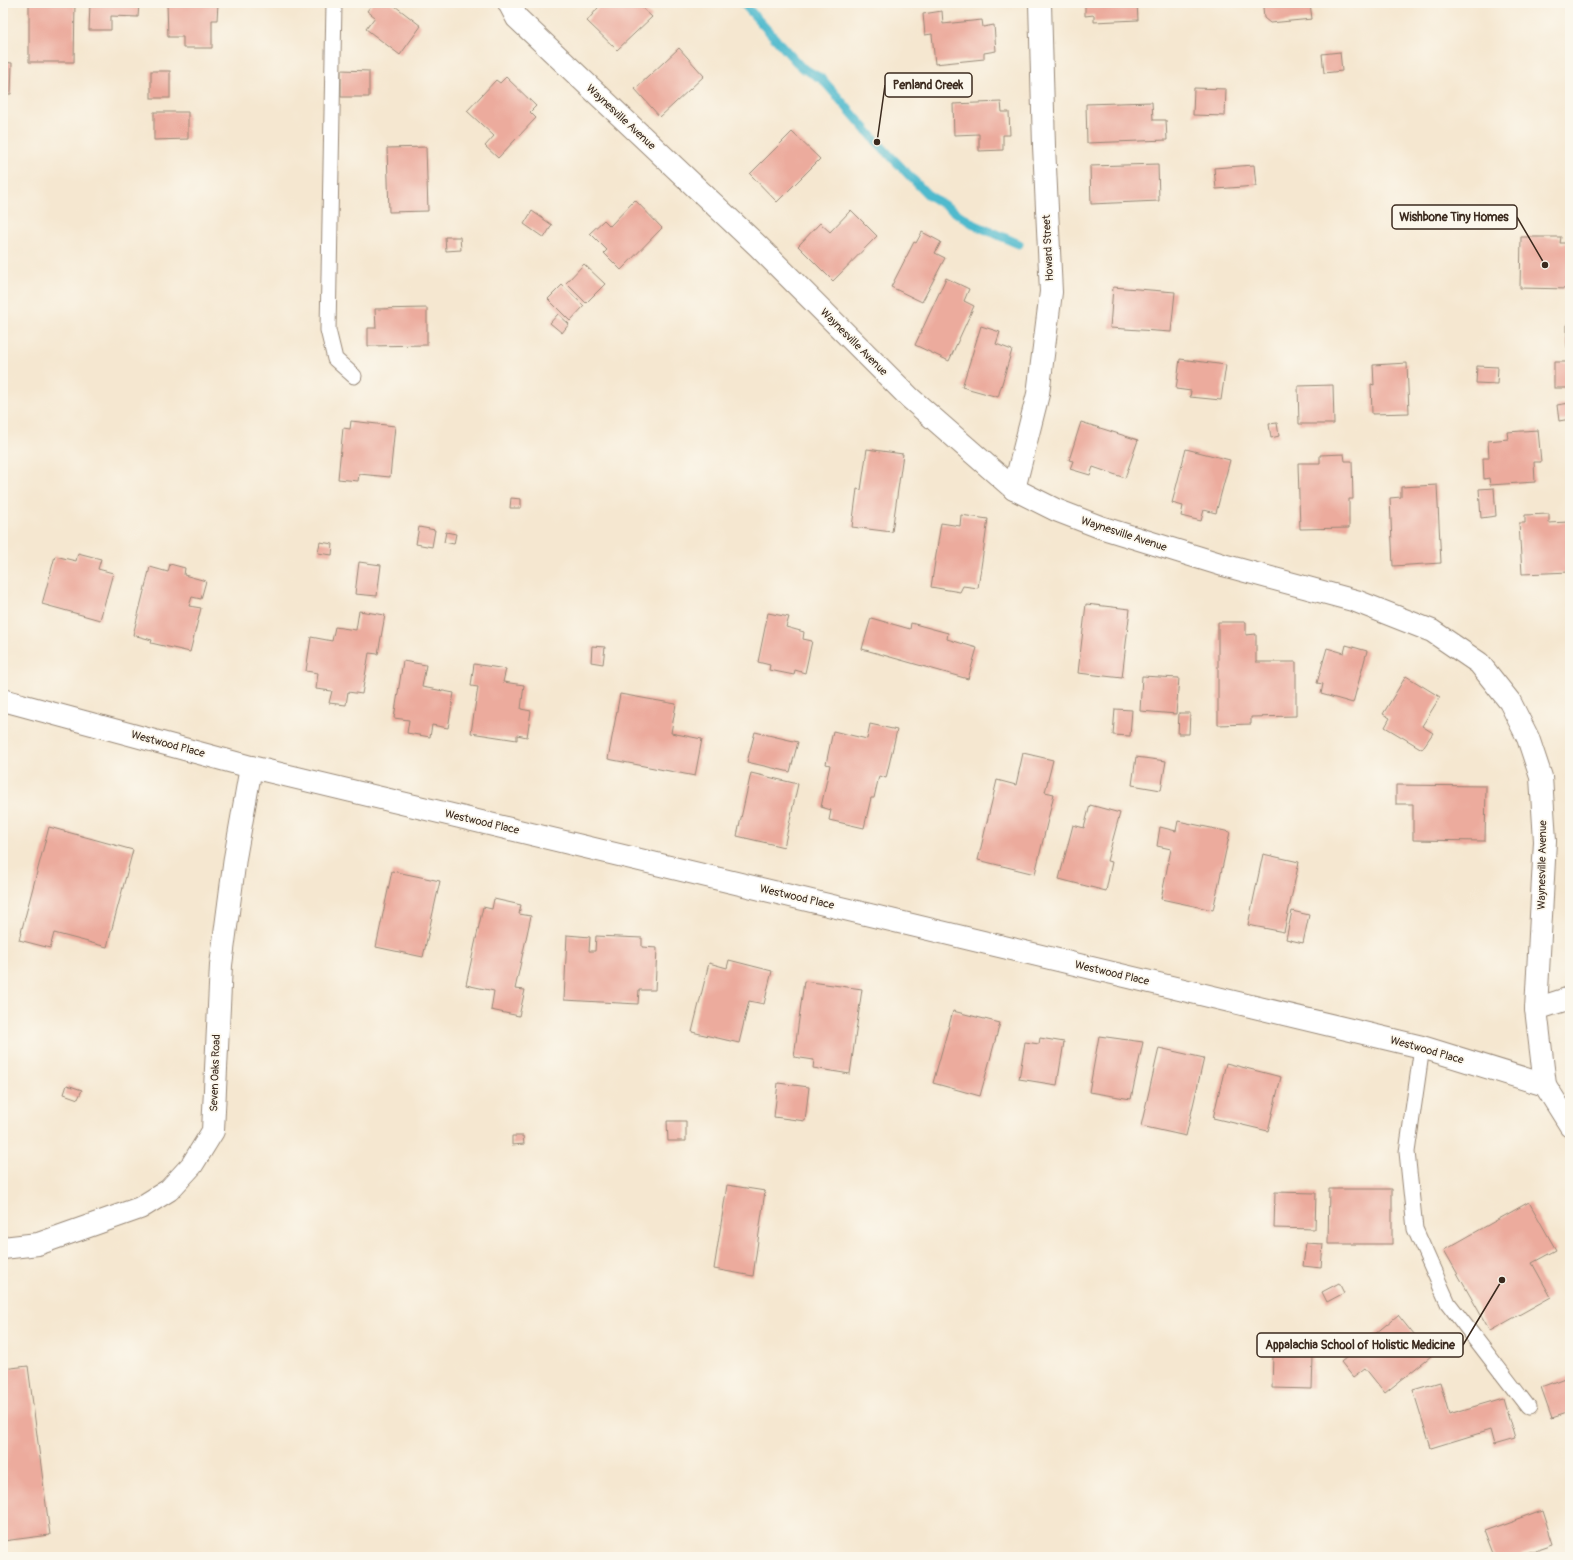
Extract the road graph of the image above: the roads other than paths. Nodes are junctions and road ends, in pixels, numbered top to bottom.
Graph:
1 (334, 3) edge
2 (495, 3) edge
3 (1040, 3) edge
4 (513, 10) edge
5 (354, 376) dead end
6 (1014, 489) junction
7 (3, 700) edge
8 (252, 767) junction
9 (1570, 998) edge
10 (1536, 1009) junction
11 (1422, 1047) junction
12 (1545, 1085) junction
13 (1570, 1125) edge
14 (3, 1248) edge
15 (1528, 1407) dead end

1 - 5 lane
2 - 4 street, Waynesville Avenue
3 - 6 street, Howard Street
4 - 6 street, Waynesville Avenue
6 - 10 street, Waynesville Avenue
7 - 8 street, Westwood Place
8 - 11 street, Westwood Place
8 - 14 street, Seven Oaks Road
9 - 10 street
10 - 12 street, Waynesville Avenue
11 - 12 street, Westwood Place
11 - 15 lane
12 - 13 street

